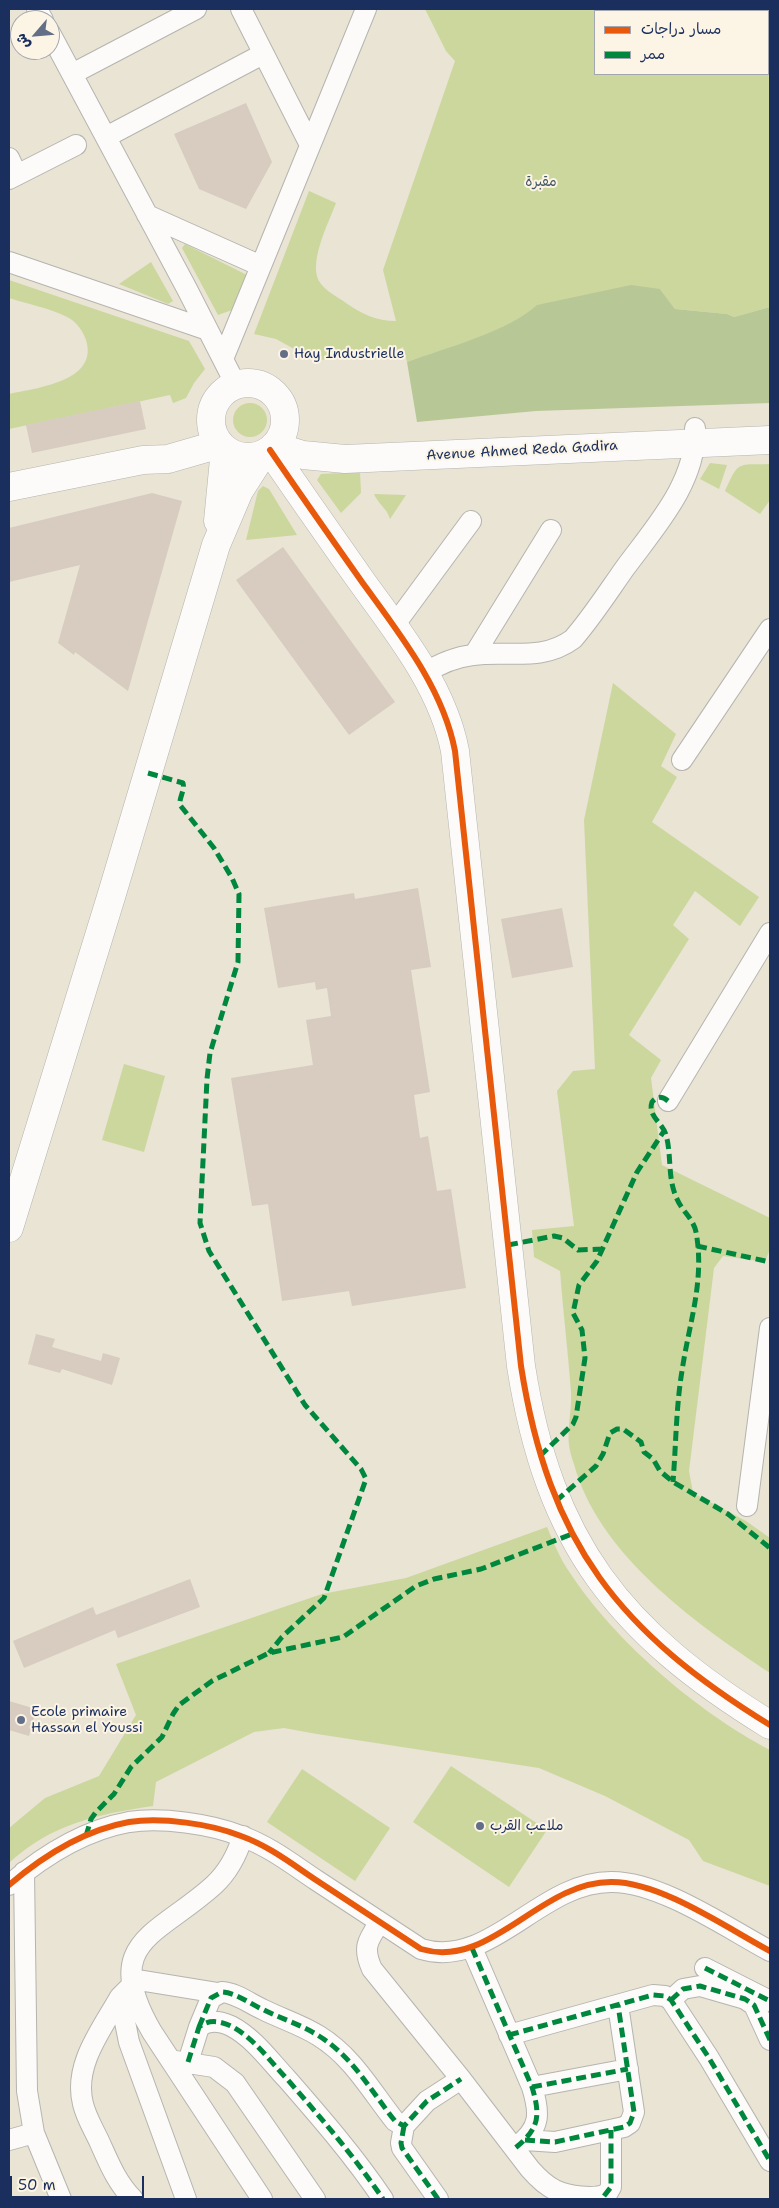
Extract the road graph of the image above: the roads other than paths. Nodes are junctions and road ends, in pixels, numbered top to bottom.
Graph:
1 (196, 9) edge
2 (241, 9) edge
3 (365, 10) edge
4 (60, 52) edge
5 (263, 54) junction
6 (72, 74) junction
7 (106, 137) junction
8 (76, 145) dead end
9 (310, 145) junction
10 (12, 171) edge
11 (147, 215) junction
12 (9, 262) edge
13 (261, 266) junction
14 (208, 330) junction
15 (223, 359) junction
16 (236, 385) junction
17 (770, 424) edge
18 (696, 435) junction
19 (219, 439) junction
20 (770, 440) edge
21 (272, 446) junction
22 (9, 487) edge
23 (471, 521) dead end
24 (551, 530) dead end
25 (216, 545) junction
26 (393, 627) junction
27 (770, 629) edge
28 (474, 654) junction
29 (423, 674) junction
30 (682, 760) dead end
31 (770, 933) edge
32 (668, 1101) dead end
33 (9, 1228) edge
34 (770, 1328) edge
35 (747, 1506) dead end
36 (770, 1725) edge
37 (243, 1836) junction
38 (24, 1872) junction
39 (9, 1885) edge
40 (380, 1922) junction
41 (472, 1948) junction
42 (770, 1951) edge
43 (705, 1968) dead end
44 (128, 1987) junction
45 (218, 1993) junction
46 (671, 2000) junction
47 (760, 2000) edge
48 (618, 2005) junction
49 (199, 2027) junction
50 (509, 2035) junction
51 (770, 2040) edge
52 (179, 2062) junction
53 (628, 2069) junction
54 (461, 2079) junction
55 (532, 2087) junction
56 (404, 2126) junction
57 (612, 2130) junction
58 (34, 2132) junction
59 (9, 2140) edge
60 (520, 2144) junction
61 (770, 2161) edge
62 (61, 2199) edge
63 (133, 2199) edge
64 (186, 2199) edge
65 (262, 2199) edge
66 (314, 2199) edge
67 (383, 2199) edge
68 (438, 2199) edge

1 - 6 street
2 - 5 street
3 - 9 street
4 - 6 street
5 - 7 street
5 - 9 street
6 - 7 street
7 - 11 street
8 - 10 street
9 - 13 street
11 - 13 street
11 - 14 street
12 - 14 street
13 - 15 street
14 - 15 street
15 - 16 street
16 - 19 street
16 - 21 street
17 - 18 street, Avenue Ahmed Reda Gadira
18 - 20 street, Avenue Ahmed Reda Gadira
18 - 21 street, Avenue Ahmed Reda Gadira
18 - 28 street
19 - 21 street
19 - 22 street
19 - 25 street
21 - 25 street
21 - 26 street
23 - 26 street
24 - 28 street
25 - 33 street
26 - 29 street
27 - 30 street
28 - 29 street
29 - 36 street
31 - 32 street
34 - 35 street
37 - 38 street
37 - 40 street
37 - 44 street
38 - 39 street
38 - 58 street
40 - 41 street
40 - 54 street
41 - 42 street
41 - 50 street
43 - 47 street
44 - 45 street
44 - 52 street
44 - 63 street
44 - 64 street
45 - 49 street
45 - 56 street
46 - 47 street
46 - 48 street
46 - 61 street
47 - 51 street
48 - 50 street
48 - 53 street
49 - 52 street
49 - 67 street
50 - 55 street
52 - 65 street
52 - 66 street
53 - 55 street
53 - 57 street
54 - 56 street
54 - 60 street
55 - 60 street
56 - 68 street
57 - 60 street
57 - 60 street
58 - 59 street
58 - 62 street

